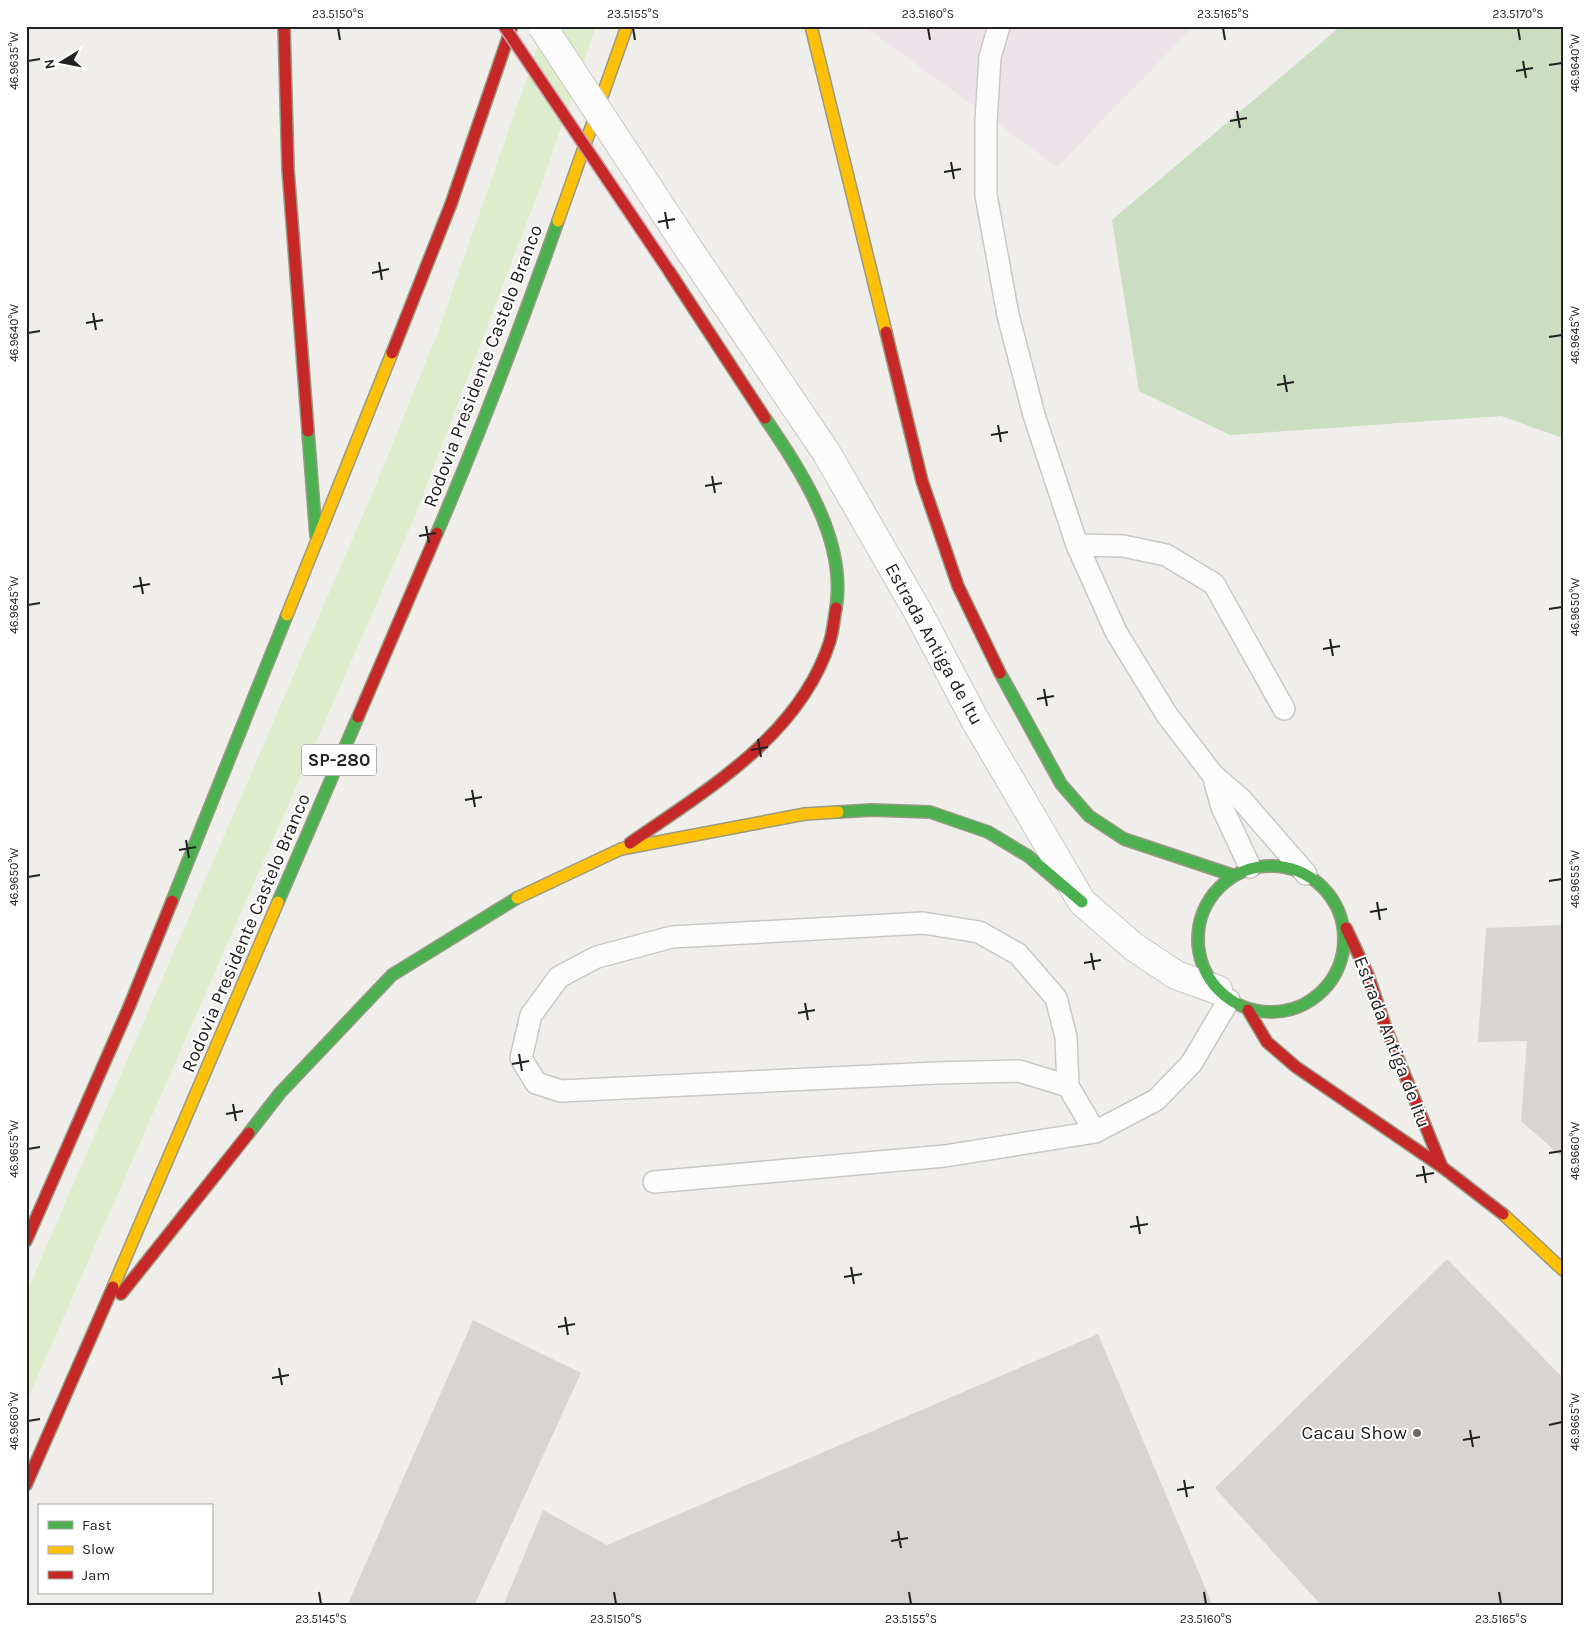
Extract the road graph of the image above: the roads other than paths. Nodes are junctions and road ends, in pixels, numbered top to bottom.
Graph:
1 (284, 26) edge
2 (504, 26) edge
3 (512, 26) edge
4 (542, 26) edge
5 (627, 26) edge
6 (810, 26) edge
7 (999, 26) edge
8 (316, 542) junction
9 (1077, 545) junction
10 (1284, 709) dead end
11 (1213, 775) junction
12 (621, 849) junction
13 (1241, 871) junction
14 (1306, 874) junction
15 (1082, 902) junction
16 (1341, 918) junction
17 (1232, 1000) junction
18 (1068, 1086) junction
19 (1095, 1132) junction
20 (1442, 1167) junction
21 (654, 1182) dead end
22 (26, 1241) edge
23 (1563, 1270) edge
24 (98, 1323) junction
25 (26, 1485) edge

1 - 8 main road
2 - 12 main road, bridge
3 - 8 main road
4 - 15 street, Estrada Antiga de Itu, bridge
5 - 24 main road, Rodovia Presidente Castelo Branco / SP-280
6 - 13 main road
7 - 9 lane
8 - 22 main road
9 - 10 lane
9 - 11 lane
11 - 13 lane
11 - 14 lane
12 - 15 main road
12 - 24 main road
13 - 14 main road
13 - 17 main road
14 - 16 main road
15 - 17 street, Estrada Antiga de Itu
16 - 17 main road
16 - 20 main road, Estrada Antiga de Itu
17 - 19 lane
17 - 20 main road, Estrada Antiga de Itu
18 - 18 lane
18 - 19 lane
19 - 21 lane
20 - 23 main road, Estrada Antiga de Itu
24 - 25 main road, Rodovia Presidente Castelo Branco / SP-280

